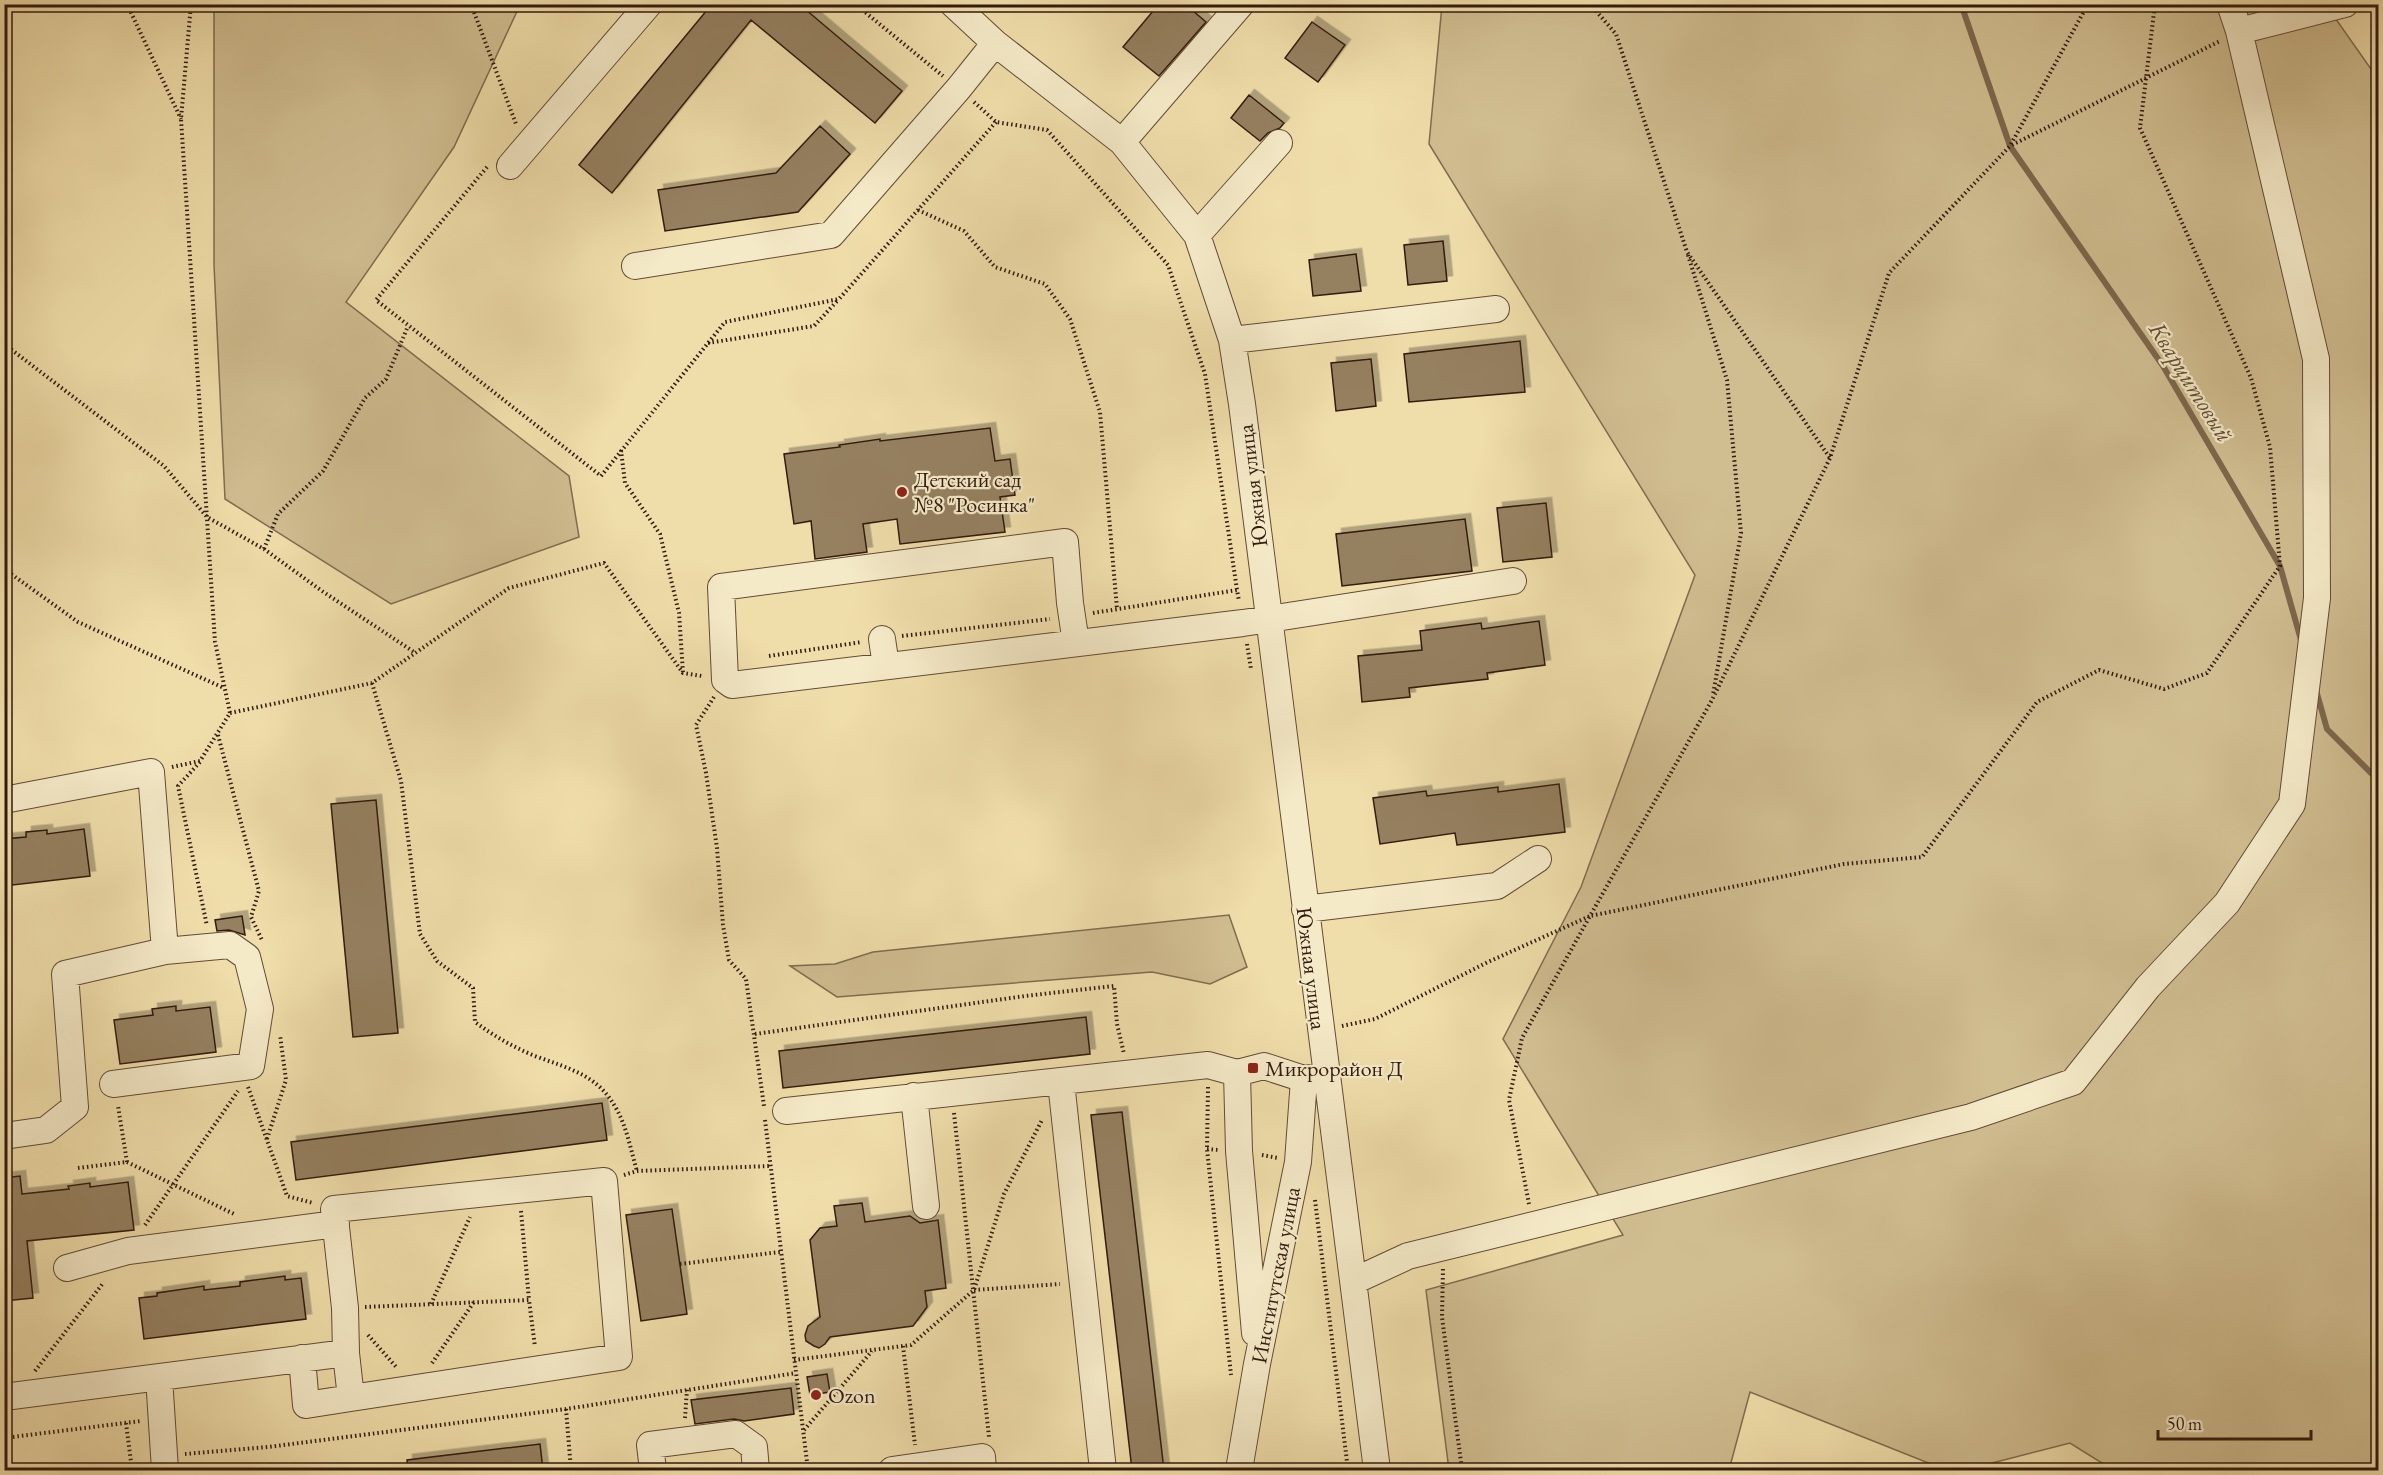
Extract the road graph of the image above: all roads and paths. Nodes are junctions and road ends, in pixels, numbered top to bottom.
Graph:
1 (127, 4) edge
2 (191, 4) edge
3 (471, 4) edge
4 (649, 4) edge
5 (855, 4) edge
6 (953, 4) edge
7 (1241, 4) edge
8 (1590, 4) edge
9 (2088, 4) edge
10 (2155, 4) edge
11 (2230, 4) edge
12 (2341, 5) edge
13 (2239, 31) junction
14 (995, 43) junction
15 (2146, 78) junction
16 (959, 88) junction
17 (181, 119) junction
18 (525, 121) dead end
19 (996, 122) junction
20 (2015, 137) junction
21 (1122, 142) junction
22 (1279, 143) dead end
23 (2010, 146) junction
24 (499, 166) joint
25 (1988, 169) junction
26 (918, 210) junction
27 (1197, 236) junction
28 (1687, 252) junction
29 (635, 266) dead end
30 (839, 299) junction
31 (1496, 309) dead end
32 (408, 326) junction
33 (1232, 340) junction
34 (4, 344) edge
35 (708, 344) junction
36 (621, 450) junction
37 (1830, 458) junction
38 (207, 517) junction
39 (264, 549) junction
40 (4, 568) edge
41 (1514, 581) dead end
42 (1237, 590) junction
43 (1117, 609) junction
44 (1072, 616) junction
45 (1256, 621) junction
46 (882, 639) junction
47 (1076, 643) junction
48 (414, 652) junction
49 (759, 657) dead end
50 (886, 666) junction
51 (1251, 669) dead end
52 (683, 673) junction
53 (725, 680) junction
54 (372, 683) junction
55 (225, 688) junction
56 (1712, 700) junction
57 (230, 713) junction
58 (200, 761) junction
59 (151, 772) junction
60 (4, 800) edge
61 (1538, 859) dead end
62 (1305, 909) junction
63 (1590, 916) junction
64 (211, 947) junction
65 (165, 951) junction
66 (1320, 1030) junction
67 (754, 1034) junction
68 (1208, 1065) junction
69 (248, 1073) junction
70 (1237, 1073) junction
71 (1129, 1074) junction
72 (1315, 1078) junction
73 (1062, 1082) junction
74 (115, 1093) joint
75 (952, 1094) junction
76 (914, 1096) junction
77 (786, 1111) dead end
78 (1046, 1112) dead end
79 (4, 1136) edge
80 (1207, 1149) junction
81 (1239, 1151) junction
82 (127, 1162) junction
83 (1298, 1162) junction
84 (770, 1166) junction
85 (78, 1168) dead end
86 (638, 1171) junction
87 (604, 1181) junction
88 (519, 1189) junction
89 (1314, 1190) dead end
90 (481, 1193) junction
91 (926, 1206) dead end
92 (241, 1217) dead end
93 (335, 1217) junction
94 (1533, 1225) junction
95 (1444, 1247) junction
96 (128, 1251) junction
97 (780, 1252) junction
98 (680, 1264) dead end
99 (67, 1268) dead end
100 (107, 1278) dead end
101 (1354, 1281) junction
102 (1083, 1282) junction
103 (974, 1290) junction
104 (529, 1300) junction
105 (474, 1302) junction
106 (431, 1304) junction
107 (345, 1308) junction
108 (903, 1346) junction
109 (873, 1350) junction
110 (346, 1353) junction
111 (302, 1358) junction
112 (794, 1360) junction
113 (1257, 1364) junction
114 (538, 1369) junction
115 (796, 1373) junction
116 (159, 1377) junction
117 (1232, 1381) dead end
118 (414, 1389) junction
119 (687, 1389) junction
120 (10, 1396) edge
121 (351, 1398) junction
122 (566, 1409) junction
123 (161, 1419) junction
124 (126, 1423) junction
125 (804, 1430) junction
126 (4, 1438) edge
127 (683, 1441) junction
128 (164, 1463) edge
129 (982, 1464) edge
130 (918, 1467) junction
131 (132, 1470) edge
132 (571, 1470) edge
133 (653, 1470) edge
134 (756, 1470) edge
135 (808, 1470) edge
136 (892, 1470) edge
137 (1103, 1470) edge
138 (1239, 1470) edge
139 (1348, 1470) edge
140 (1377, 1470) edge
141 (1462, 1470) edge

1 - 17 path
2 - 17 path
3 - 18 path
4 - 24 street
5 - 16 path
6 - 14 street, Южная улица
7 - 21 street
8 - 28 path
9 - 20 path
10 - 15 path
11 - 13 street
12 - 13 street
13 - 15 path
13 - 94 street
14 - 16 street
14 - 21 street, Южная улица
15 - 23 path
15 - 63 path
16 - 19 path
16 - 29 street
17 - 38 path
19 - 26 path
19 - 42 path
20 - 23 path
20 - 25 path
21 - 27 street, Южная улица
22 - 27 street
23 - 25 path
24 - 32 path
25 - 37 path
26 - 30 path
26 - 43 path
27 - 33 street, Южная улица
28 - 37 path
28 - 56 path
30 - 35 path
30 - 35 path
31 - 33 street
32 - 36 path
32 - 39 path
33 - 45 street, Южная улица
34 - 38 path
35 - 36 path
36 - 52 path
37 - 56 path
38 - 39 path
38 - 55 path
39 - 48 path
40 - 55 path
41 - 45 street
42 - 43 path
42 - 45 path
43 - 44 path
44 - 46 path
44 - 47 street
44 - 53 street
45 - 47 street
45 - 51 path
45 - 62 street, Южная улица
46 - 49 path
46 - 50 street
47 - 50 street
48 - 52 path
48 - 54 path
50 - 53 street
52 - 53 path
53 - 67 path
54 - 57 path
54 - 86 path
55 - 57 path
56 - 63 path
57 - 58 path
58 - 59 path
58 - 64 path
59 - 60 street
59 - 65 street
61 - 62 street
62 - 66 street, Южная улица
63 - 66 path
63 - 94 path
64 - 65 street
64 - 69 street
65 - 79 street
66 - 72 street, Южная улица
67 - 71 path
67 - 84 path
68 - 70 street
68 - 71 street
68 - 80 path
69 - 74 street
69 - 93 path
69 - 96 path
70 - 72 street
70 - 81 street
71 - 73 street
72 - 83 street, Институтская улица
72 - 101 street
73 - 75 street
73 - 102 street
74 - 82 path
75 - 76 street
75 - 103 path
76 - 77 street
76 - 91 street
78 - 103 path
80 - 81 path
80 - 117 path
81 - 83 path
81 - 113 street
82 - 85 path
82 - 92 path
83 - 113 street, Институтская улица
84 - 86 path
84 - 97 path
86 - 87 path
87 - 88 street
87 - 114 street
88 - 90 street
88 - 104 path
89 - 139 path
90 - 93 street
90 - 106 path
93 - 96 street
93 - 107 street
94 - 95 street
95 - 101 street
95 - 141 path
96 - 99 street
97 - 98 path
97 - 112 path
100 - 120 path
101 - 140 street
102 - 103 path
102 - 137 street
103 - 108 path
103 - 129 path
104 - 105 path
104 - 114 path
105 - 106 path
105 - 118 path
106 - 107 path
107 - 110 street
107 - 118 path
108 - 109 path
108 - 130 path
109 - 112 path
109 - 125 path
110 - 111 street
110 - 121 street
111 - 116 street
111 - 121 street
112 - 115 path
113 - 138 street, Институтская улица
114 - 118 street
115 - 119 path
115 - 125 path
116 - 120 street
116 - 123 street
118 - 121 street
119 - 122 path
119 - 127 path
122 - 128 path
122 - 132 path
123 - 124 path
123 - 128 street
124 - 126 path
124 - 131 path
125 - 135 path
127 - 133 street
127 - 134 street
129 - 130 street
130 - 136 street

